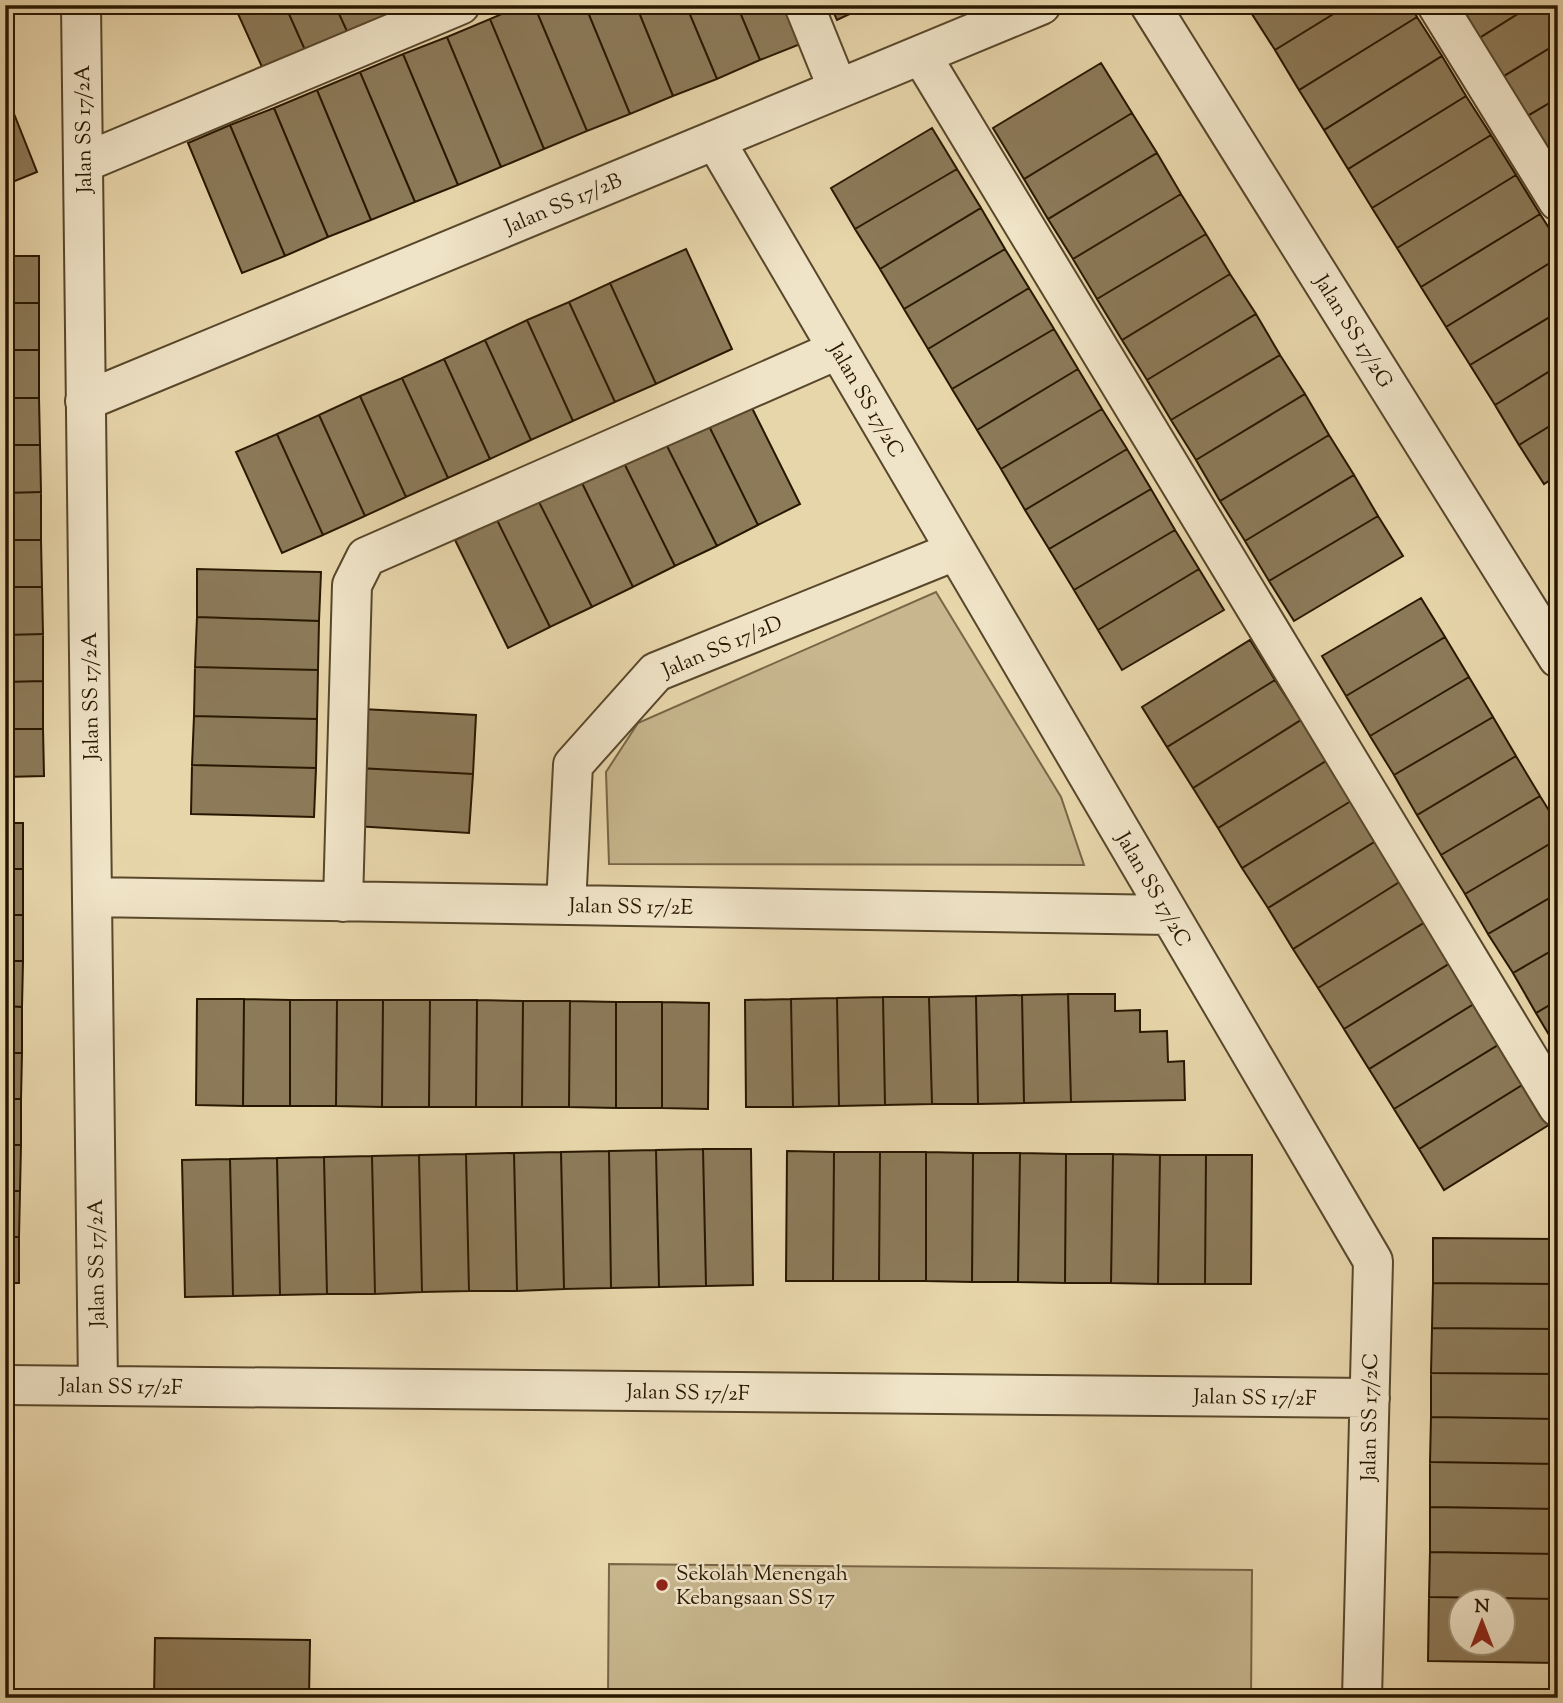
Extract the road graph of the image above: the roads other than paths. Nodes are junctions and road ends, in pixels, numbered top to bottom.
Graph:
1 (81, 5) edge
2 (460, 5) edge
3 (804, 5) edge
4 (1041, 5) edge
5 (1150, 5) edge
6 (1437, 5) edge
7 (921, 55) junction
8 (838, 89) junction
9 (715, 140) junction
10 (83, 163) junction
11 (1558, 201) edge
12 (837, 350) junction
13 (85, 401) junction
14 (955, 551) junction
15 (1558, 658) edge
16 (92, 897) junction
17 (342, 902) junction
18 (566, 905) junction
19 (1169, 915) junction
20 (1558, 1107) edge
21 (5, 1385) edge
22 (98, 1386) junction
23 (1370, 1398) junction
24 (1362, 1698) edge

1 - 10 street, Jalan SS 17/2A
2 - 10 street
3 - 8 street
4 - 7 street, Jalan SS 17/2B
5 - 15 street, Jalan SS 17/2G
6 - 11 street
7 - 8 street, Jalan SS 17/2B
7 - 20 street
8 - 9 street, Jalan SS 17/2B
9 - 12 street, Jalan SS 17/2C
9 - 13 street, Jalan SS 17/2B
10 - 13 street, Jalan SS 17/2A
12 - 14 street, Jalan SS 17/2C
12 - 17 street
13 - 16 street, Jalan SS 17/2A
14 - 18 street, Jalan SS 17/2D
14 - 19 street, Jalan SS 17/2C
16 - 17 street, Jalan SS 17/2E
16 - 22 street, Jalan SS 17/2A
17 - 18 street, Jalan SS 17/2E
18 - 19 street, Jalan SS 17/2E
19 - 23 street, Jalan SS 17/2C
21 - 22 street, Jalan SS 17/2F
22 - 23 street, Jalan SS 17/2F
23 - 24 street, Jalan SS 17/2C

